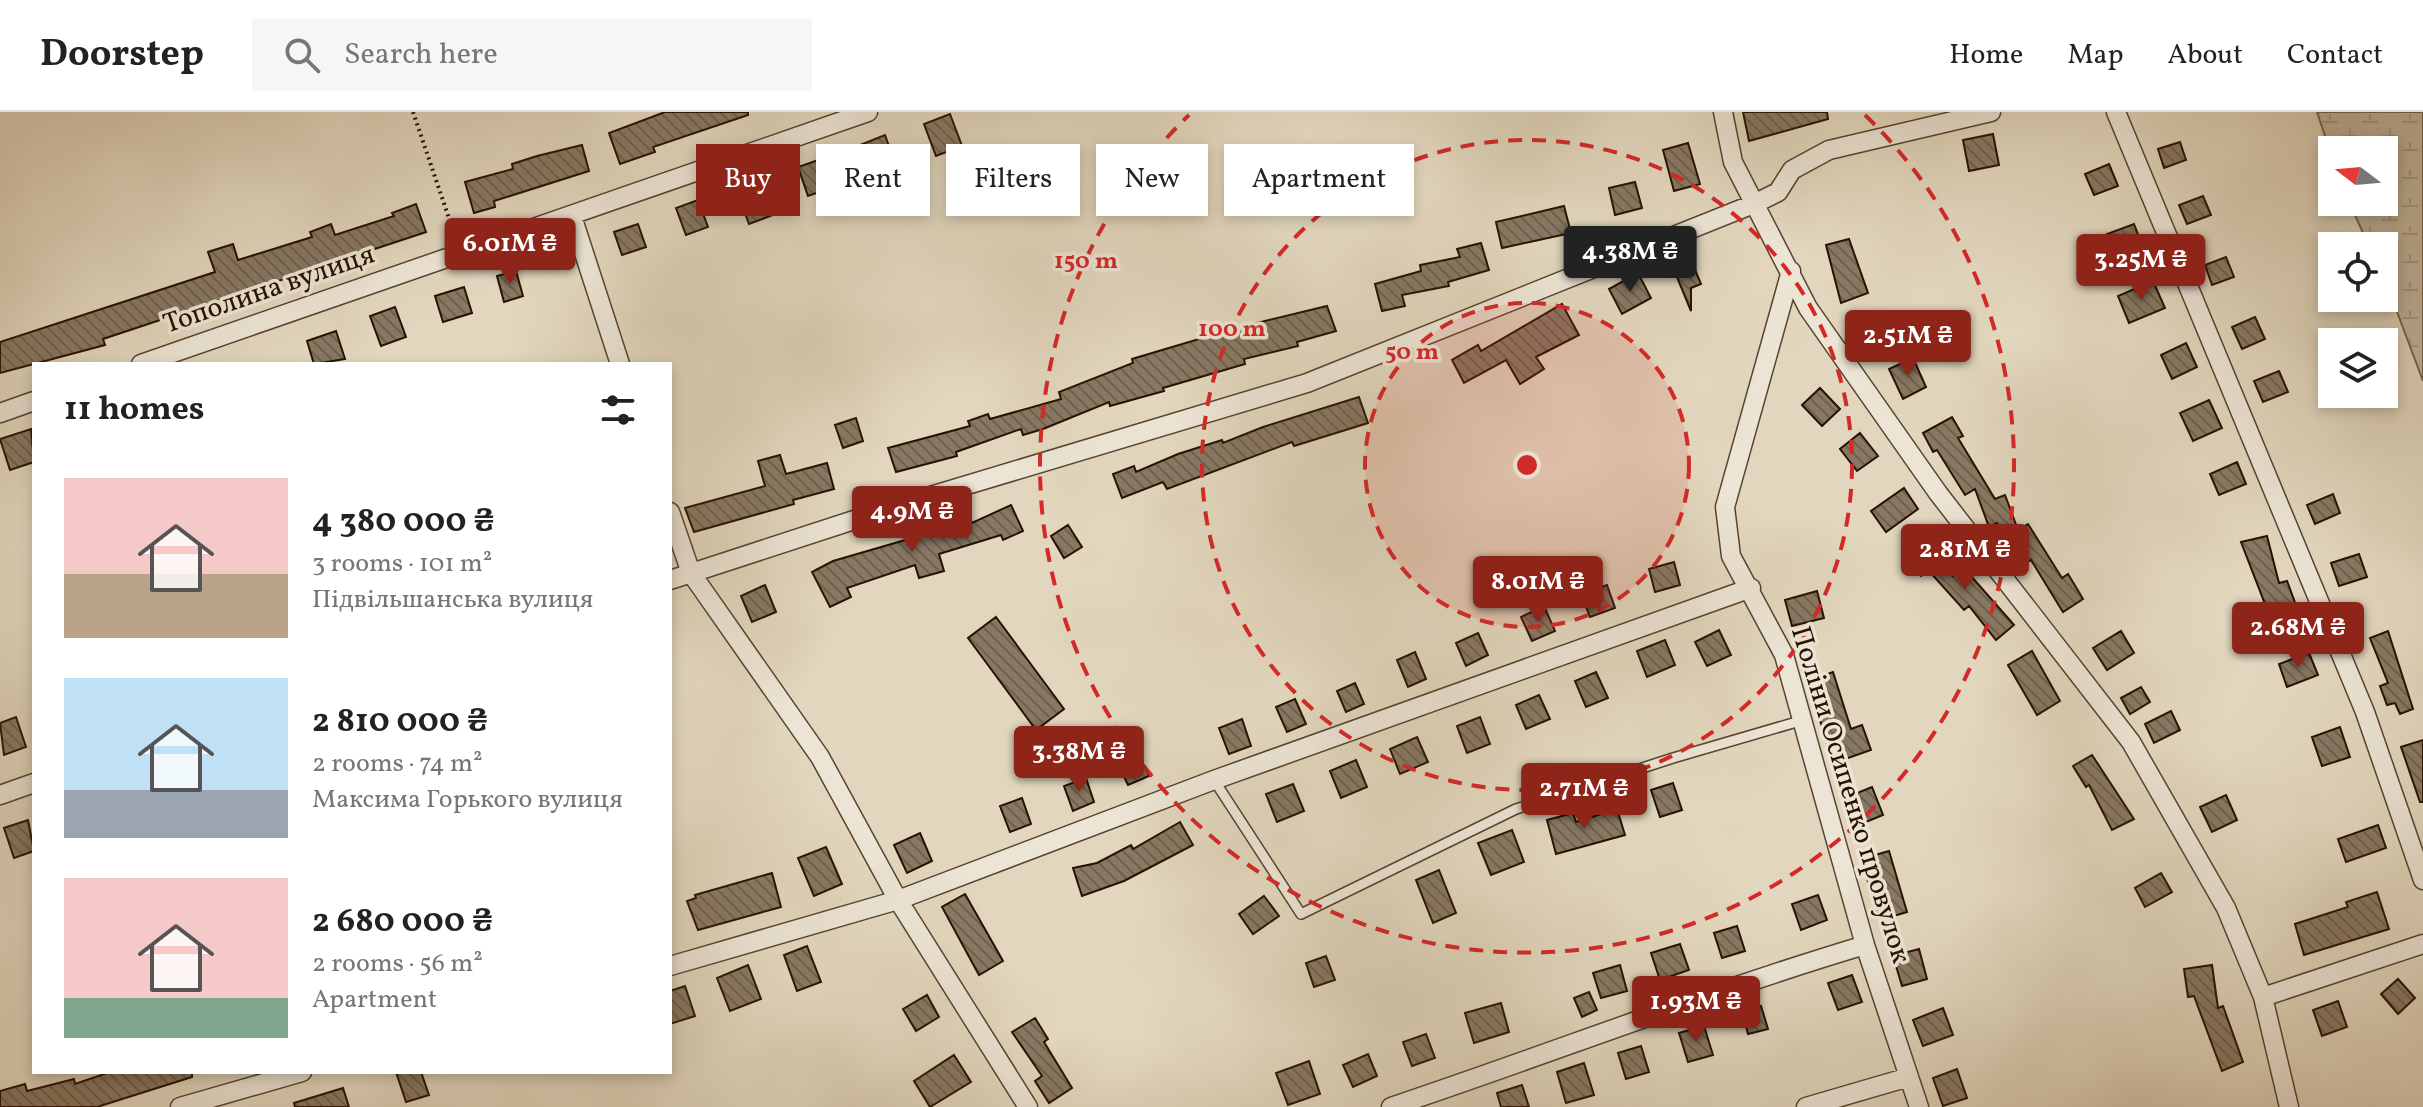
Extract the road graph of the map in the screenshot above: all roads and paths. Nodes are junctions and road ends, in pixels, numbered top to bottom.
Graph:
1 (413, 112) edge
2 (868, 112) edge
3 (1723, 112) edge
4 (1991, 112) edge
5 (2116, 112) edge
6 (1756, 203) junction
7 (572, 216) junction
8 (461, 253) junction
9 (1791, 271) junction
10 (147, 362) edge
11 (619, 362) edge
12 (32, 402) edge
13 (0, 413) edge
14 (672, 518) edge
15 (691, 573) junction
16 (672, 579) edge
17 (1751, 588) junction
18 (1800, 721) junction
19 (1214, 780) junction
20 (32, 784) edge
21 (0, 795) edge
22 (2423, 880) edge
23 (898, 900) junction
24 (2423, 944) edge
25 (1865, 945) junction
26 (672, 965) edge
27 (2263, 997) junction
28 (295, 1074) edge
29 (1909, 1077) junction
30 (180, 1107) edge
31 (1028, 1107) edge
32 (1391, 1107) edge
33 (1806, 1107) edge
34 (1919, 1107) edge
35 (2289, 1107) edge

1 - 8 path
2 - 7 street, Тополина вулиця
3 - 6 street
4 - 6 street
5 - 22 street
6 - 9 street
6 - 15 street
7 - 8 street, Тополина вулиця
7 - 11 street
8 - 10 street, Тополина вулиця
9 - 17 street, Поліни Осипенко провулок
9 - 27 street
12 - 13 street
14 - 15 street
15 - 16 street
15 - 23 street
17 - 18 street, Поліни Осипенко провулок
17 - 19 street
18 - 19 lane
18 - 25 street, Поліни Осипенко провулок
19 - 23 street
20 - 21 street
23 - 26 street
23 - 31 street
24 - 27 street
25 - 29 street, Поліни Осипенко провулок
25 - 32 street
27 - 35 street
28 - 30 street
29 - 33 street
29 - 34 street, Поліни Осипенко провулок

